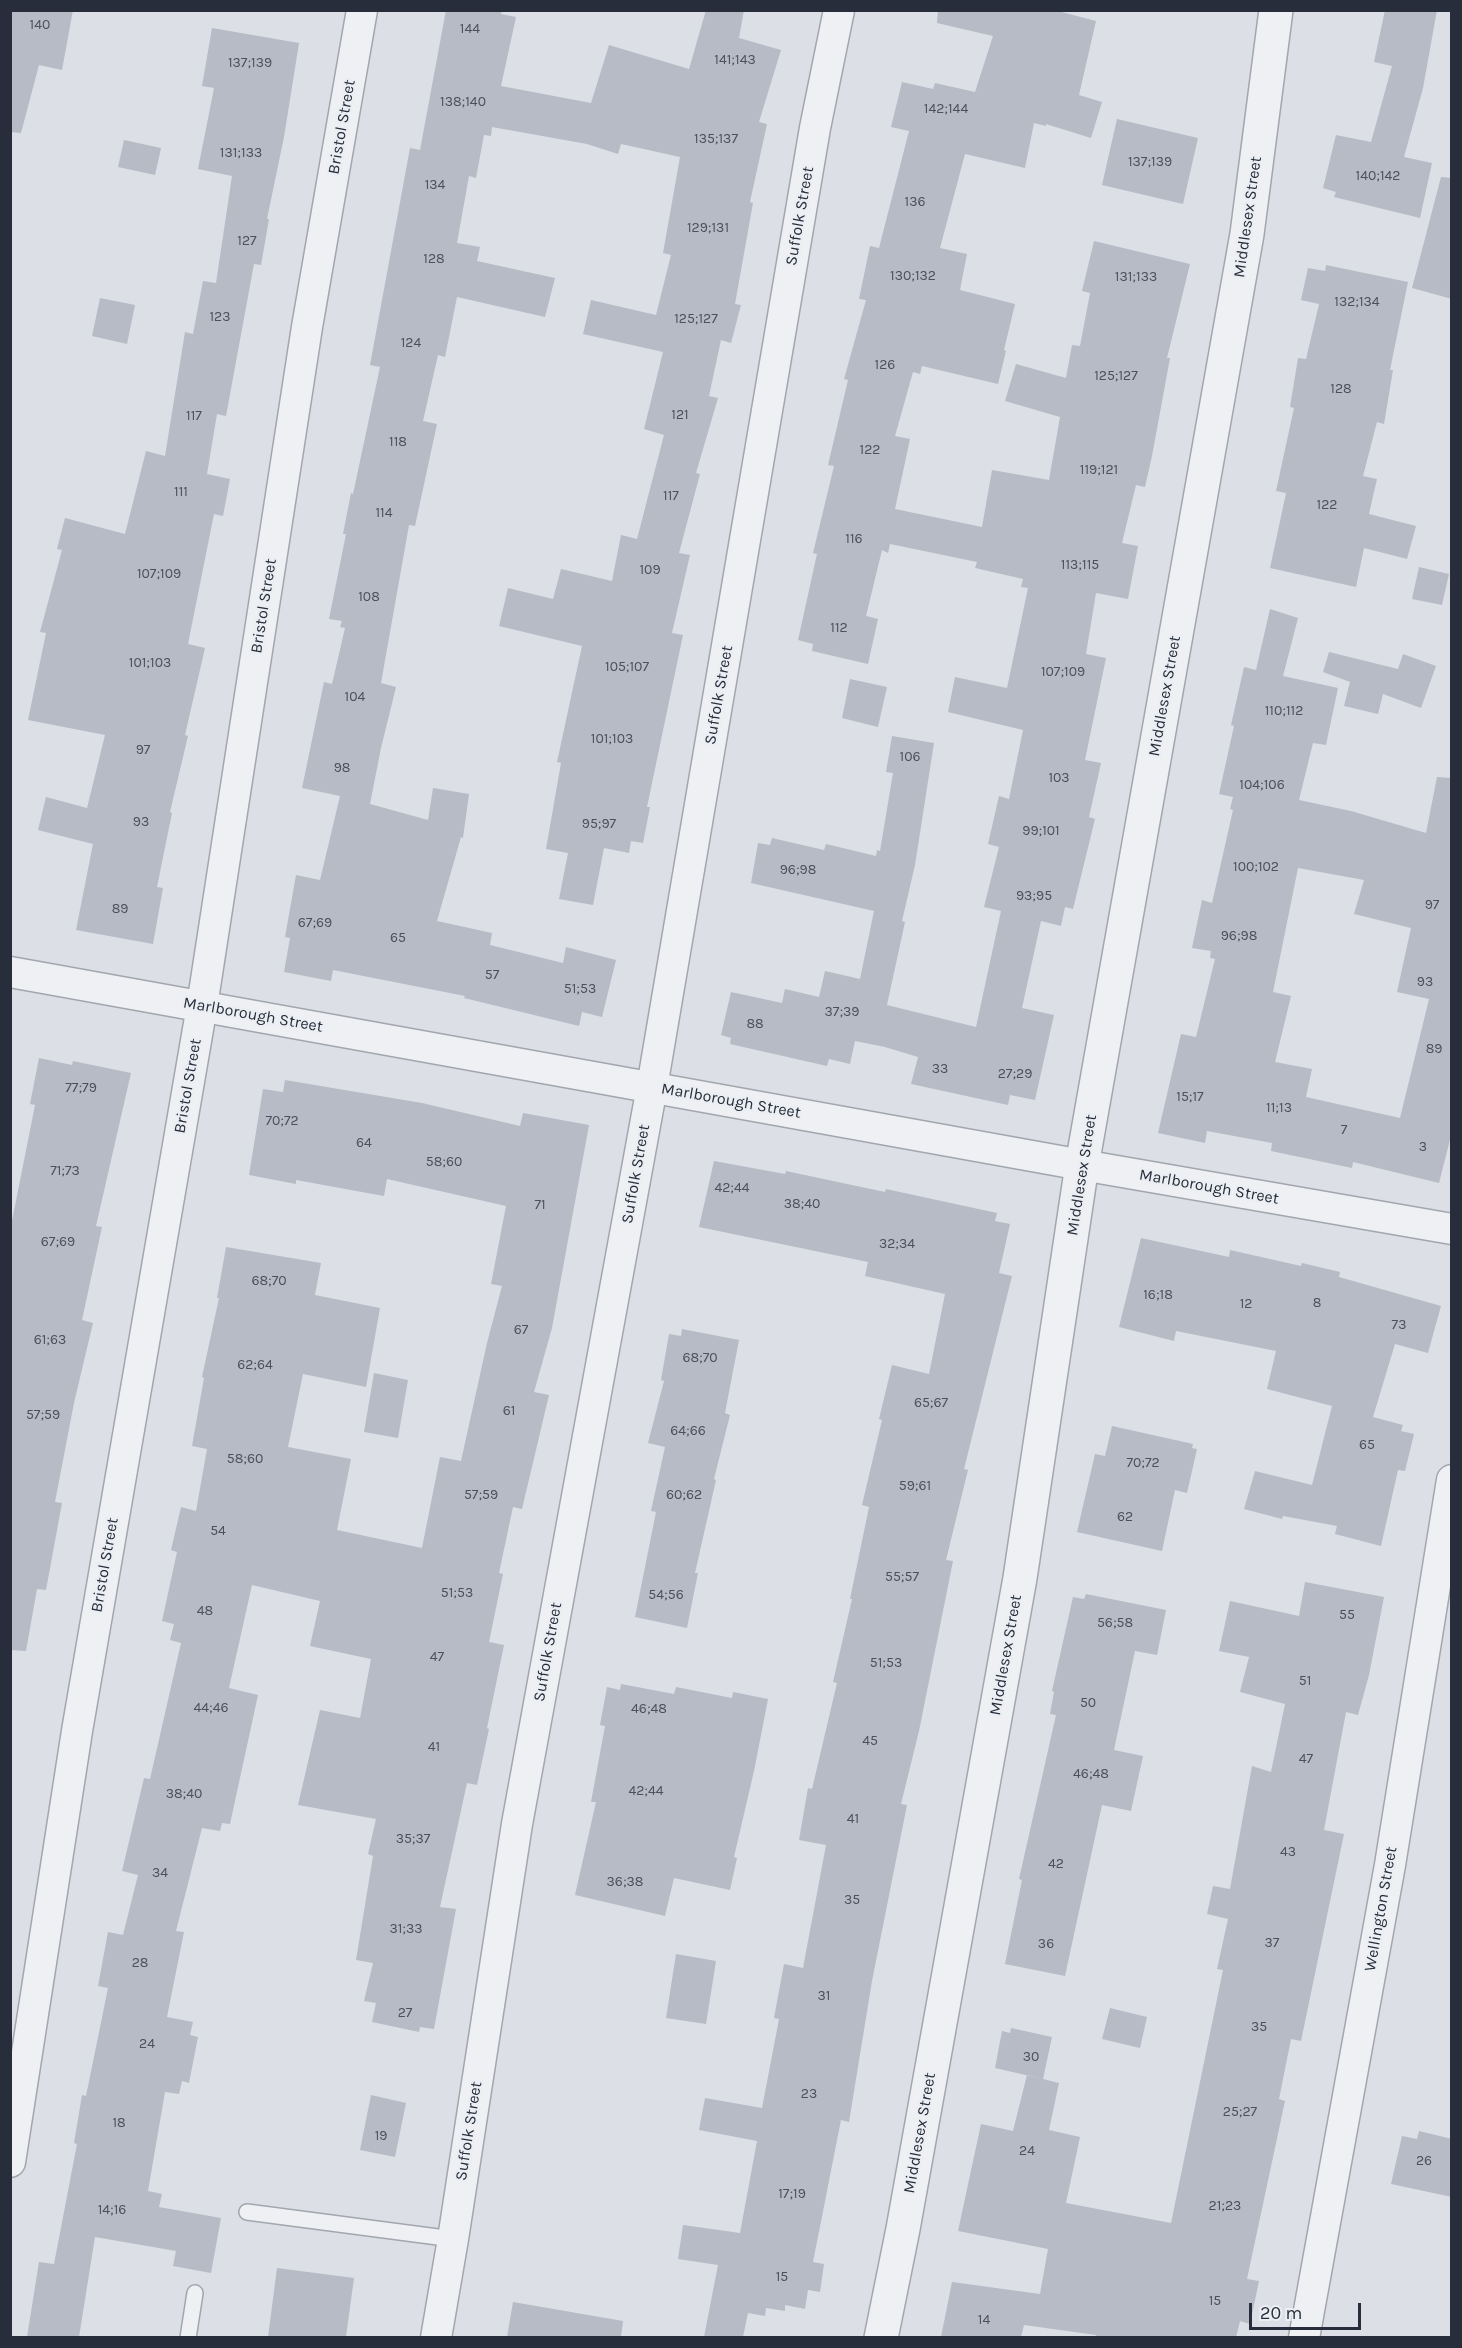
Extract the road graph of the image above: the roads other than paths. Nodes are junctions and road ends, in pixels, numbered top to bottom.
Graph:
1 (362, 10) edge
2 (839, 10) edge
3 (1276, 10) edge
4 (10, 972) edge
5 (202, 1006) junction
6 (652, 1087) junction
7 (1082, 1165) junction
8 (1452, 1229) edge
9 (1452, 1480) edge
10 (10, 2162) edge
11 (247, 2212) dead end
12 (453, 2239) junction
13 (195, 2293) dead end
14 (188, 2337) edge
15 (436, 2337) edge
16 (880, 2337) edge
17 (1304, 2337) edge

1 - 5 street, Bristol Street
2 - 6 street, Suffolk Street
3 - 7 street, Middlesex Street
4 - 5 street, Marlborough Street
5 - 6 street, Marlborough Street
5 - 10 street, Bristol Street
6 - 7 street, Marlborough Street
6 - 12 street, Suffolk Street
7 - 8 street, Marlborough Street
7 - 16 street, Middlesex Street
9 - 17 street, Wellington Street
11 - 12 lane
12 - 15 street, Suffolk Street
13 - 14 lane

